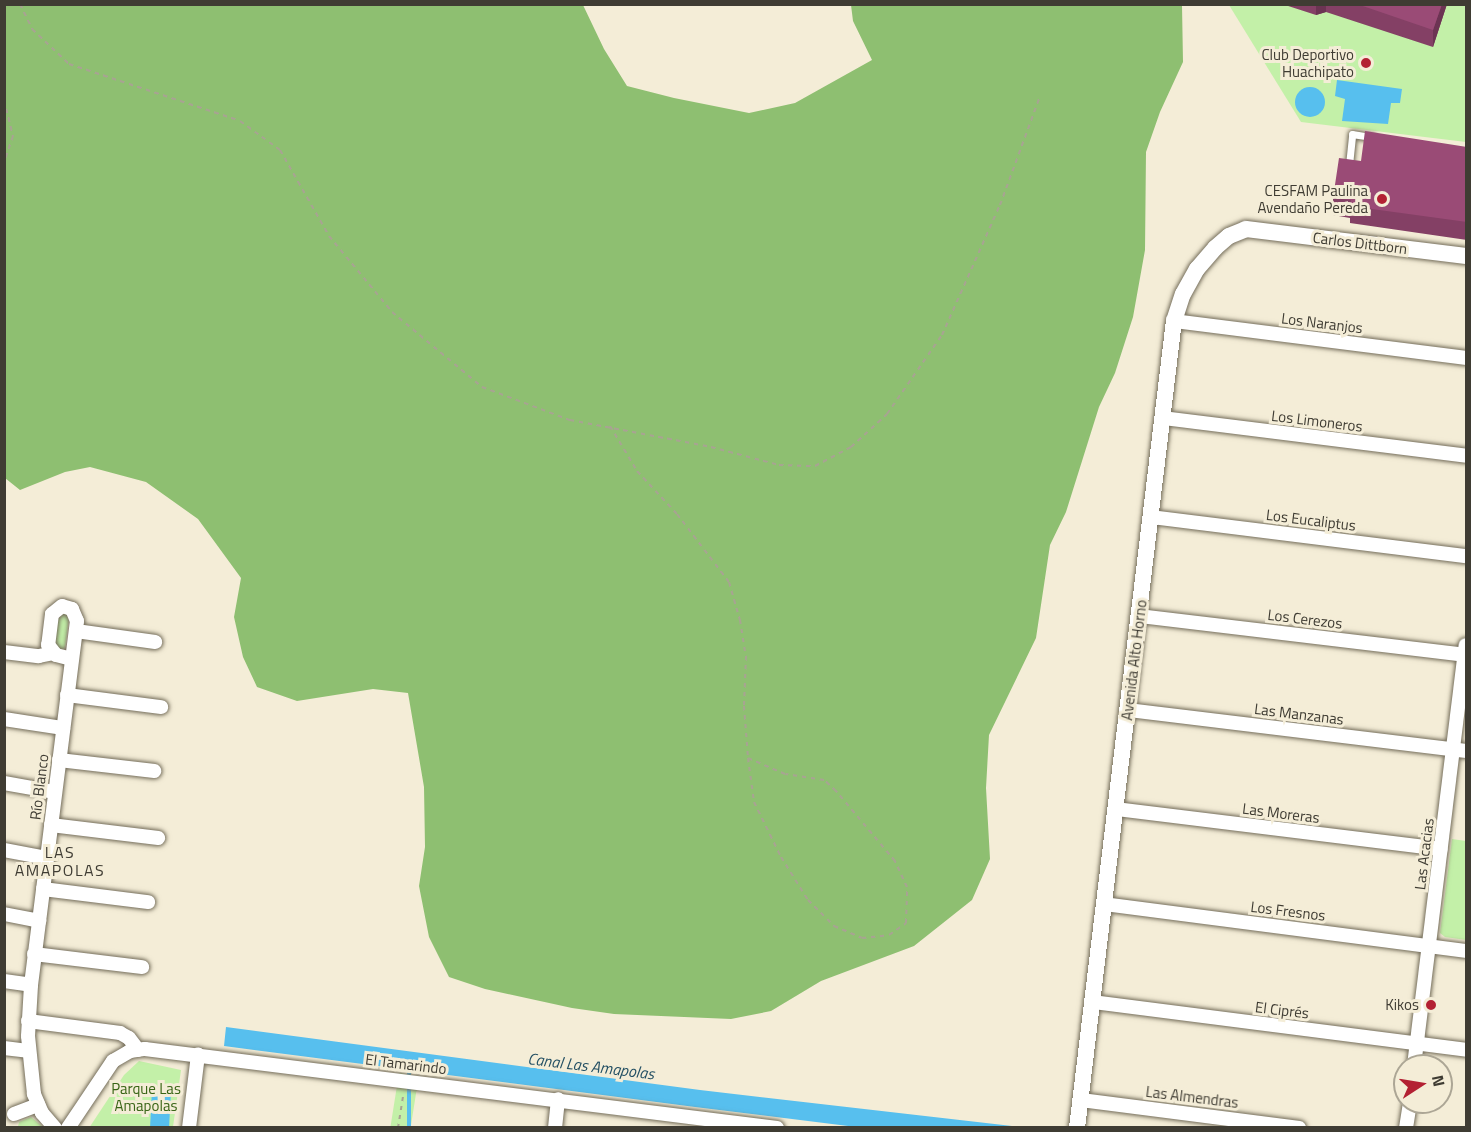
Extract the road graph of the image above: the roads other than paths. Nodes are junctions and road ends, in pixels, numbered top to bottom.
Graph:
1 (1386, 139) edge
2 (1348, 165) edge
3 (1253, 229) joint
4 (1467, 256) edge
5 (1174, 321) junction
6 (1467, 358) edge
7 (1163, 418) junction
8 (1467, 456) edge
9 (1151, 517) junction
10 (1467, 556) edge
11 (1139, 616) junction
12 (76, 631) junction
13 (155, 642) dead end
14 (4, 652) edge
15 (1466, 652) edge
16 (53, 653) junction
17 (72, 659) junction
18 (67, 696) junction
19 (161, 707) dead end
20 (1128, 710) junction
21 (4, 718) edge
22 (63, 728) junction
23 (1460, 751) edge
24 (59, 760) junction
25 (154, 771) dead end
26 (4, 783) edge
27 (55, 792) junction
28 (1116, 809) junction
29 (51, 825) junction
30 (158, 838) dead end
31 (1441, 849) junction
32 (4, 850) edge
33 (46, 858) junction
34 (43, 889) junction
35 (148, 902) dead end
36 (1104, 904) junction
37 (4, 914) edge
38 (39, 921) junction
39 (1429, 946) junction
40 (1467, 951) edge
41 (34, 954) junction
42 (142, 968) dead end
43 (4, 981) edge
44 (31, 985) junction
45 (1093, 1002) junction
46 (28, 1021) junction
47 (1417, 1044) junction
48 (4, 1047) edge
49 (138, 1050) junction
50 (1467, 1050) edge
51 (28, 1051) junction
52 (1416, 1054) edge
53 (198, 1055) junction
54 (558, 1099) junction
55 (1081, 1100) junction
56 (38, 1105) junction
57 (659, 1113) junction
58 (10, 1118) edge
59 (55, 1128) edge
60 (68, 1128) edge
61 (189, 1128) edge
62 (555, 1128) edge
63 (657, 1128) edge
64 (777, 1128) edge
65 (1077, 1128) edge
66 (1299, 1128) edge

1 - 2 lane
3 - 4 street, Carlos Dittborn
3 - 5 street, Avenida Alto Horno
5 - 6 street, Los Naranjos
5 - 7 street, Avenida Alto Horno
7 - 8 street, Los Limoneros
7 - 9 street, Avenida Alto Horno
9 - 10 street, Los Eucaliptus
9 - 11 street, Avenida Alto Horno
11 - 15 street, Los Cerezos
11 - 20 street, Avenida Alto Horno
12 - 13 street
12 - 16 street
12 - 17 street, Río Blanco
14 - 16 street
15 - 23 street, Las Acacias
16 - 17 street
17 - 18 street, Río Blanco
18 - 19 street
18 - 22 street, Río Blanco
20 - 23 street, Las Manzanas
20 - 28 street, Avenida Alto Horno
21 - 22 street
22 - 24 street, Río Blanco
23 - 31 street, Las Acacias
24 - 25 street
24 - 27 street, Río Blanco
26 - 27 street
27 - 29 street, Río Blanco
28 - 31 street, Las Moreras
28 - 36 street, Avenida Alto Horno
29 - 30 street
29 - 33 street, Río Blanco
31 - 39 street, Las Acacias
32 - 33 street
33 - 34 street, Río Blanco
34 - 35 street
34 - 38 street, Río Blanco
36 - 39 street, Los Fresnos
36 - 45 street, Avenida Alto Horno
37 - 38 street
38 - 41 street, Río Blanco
39 - 40 street, Los Fresnos
39 - 47 street, Las Acacias
41 - 42 street
41 - 44 street, Río Blanco
43 - 44 street
44 - 46 street, Río Blanco
45 - 47 street, El Ciprés
45 - 55 street, Avenida Alto Horno
46 - 49 street
46 - 51 street, Río Blanco
47 - 50 street, El Ciprés
47 - 52 street, Las Acacias
48 - 51 street
49 - 53 street, El Tamarindo
49 - 60 street
51 - 56 street, Río Blanco
53 - 54 street, El Tamarindo
53 - 61 street
54 - 57 street, El Tamarindo
54 - 62 street
55 - 65 street, Avenida Alto Horno
55 - 66 street, Las Almendras
56 - 58 street
56 - 59 street, Río Blanco
57 - 63 street
57 - 64 street, El Tamarindo

